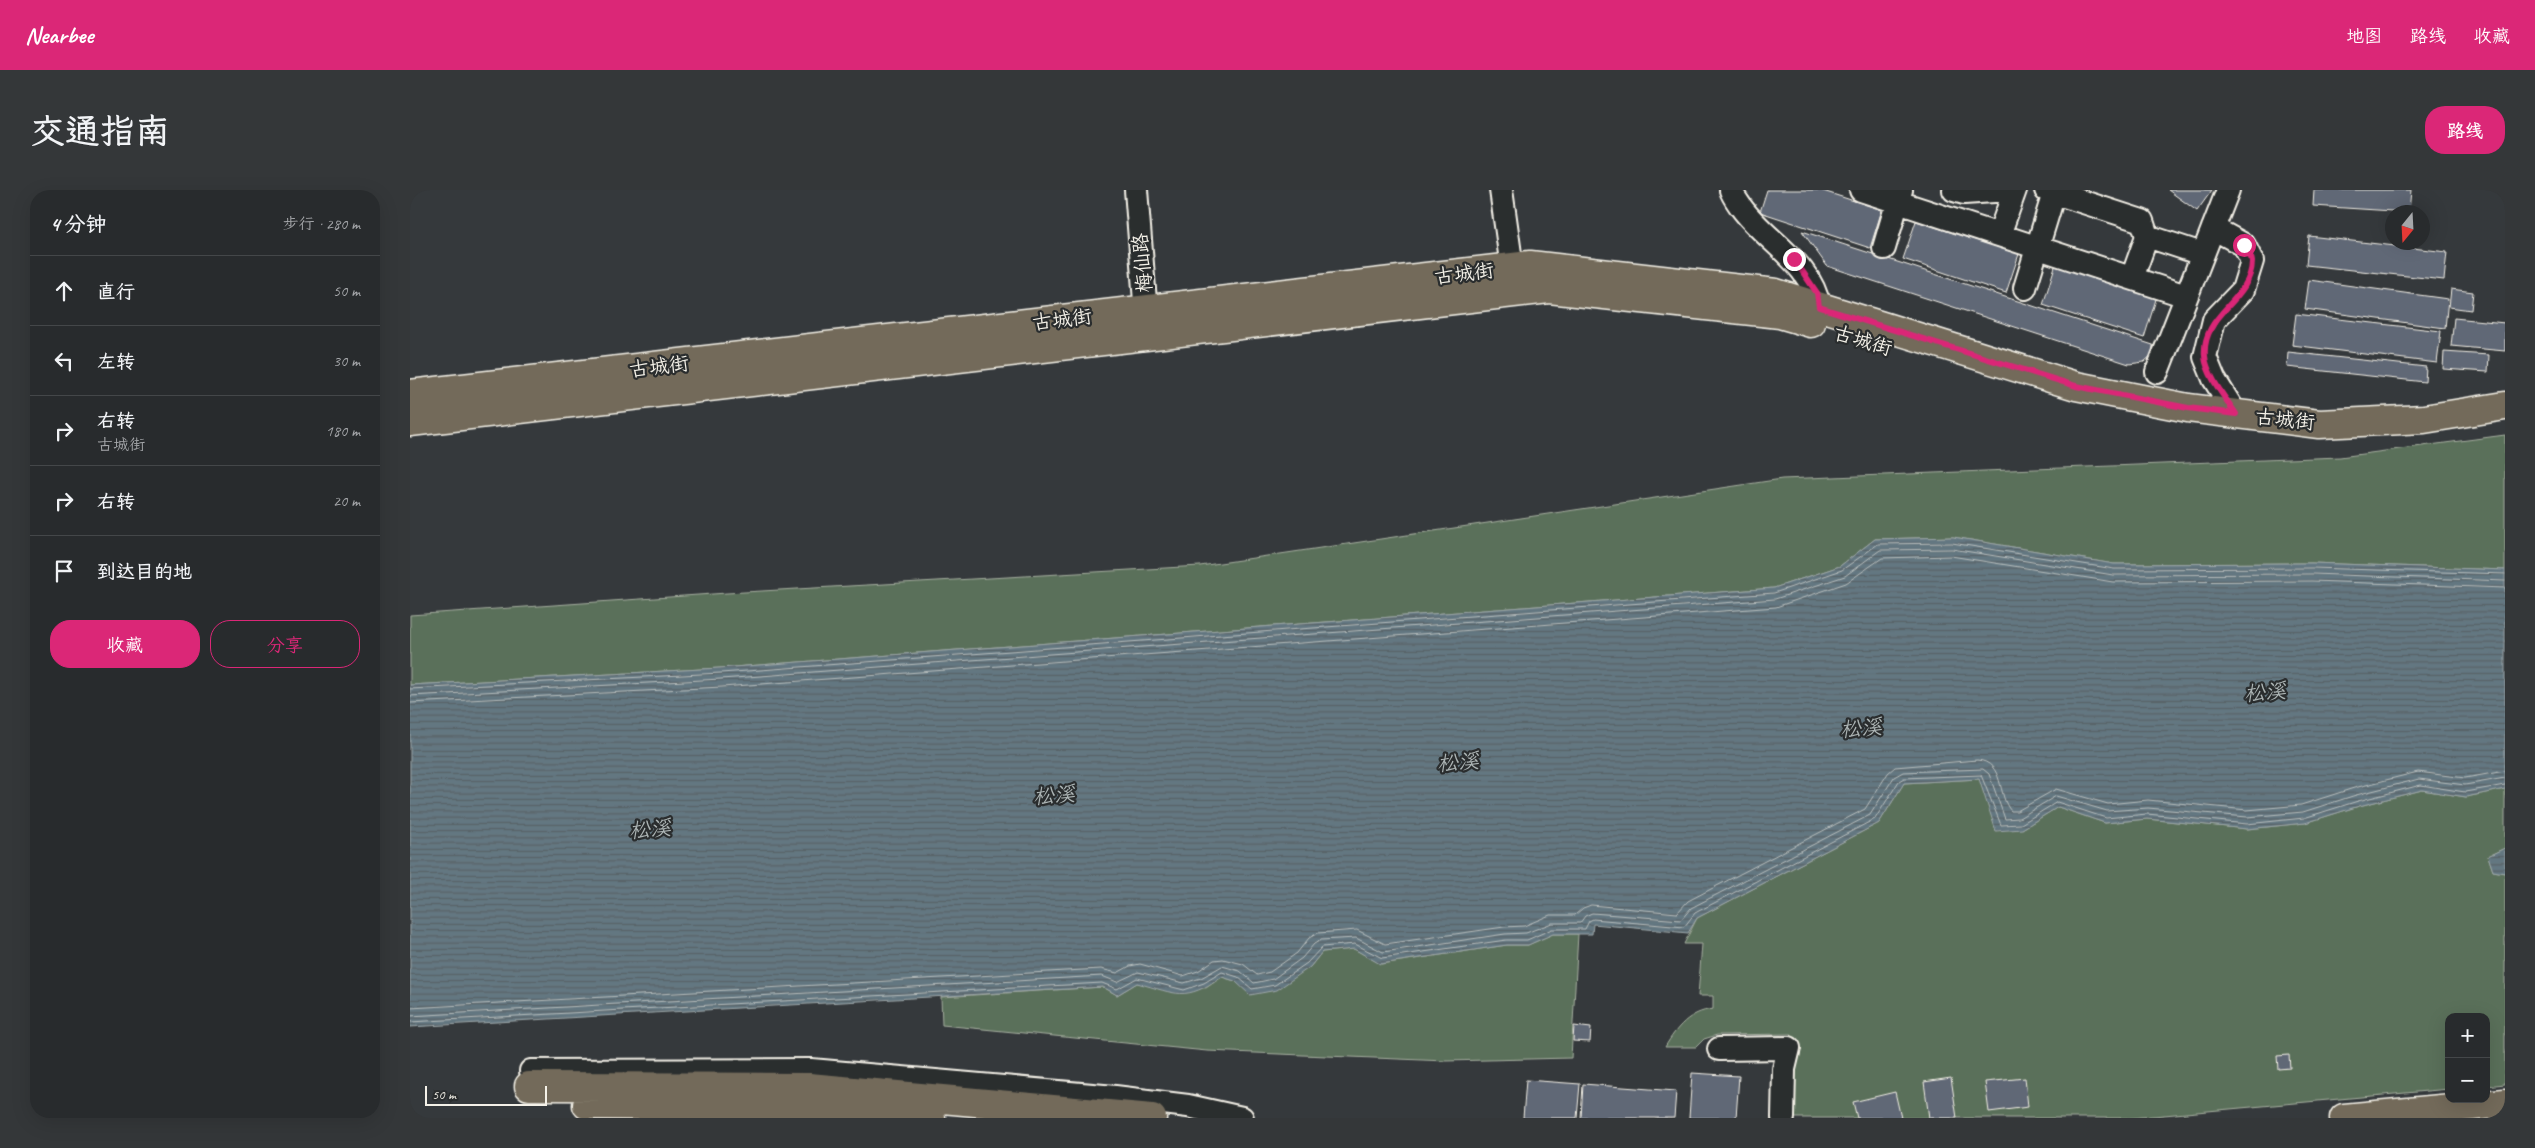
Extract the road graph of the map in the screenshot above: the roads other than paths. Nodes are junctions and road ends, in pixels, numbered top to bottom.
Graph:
1 (1136, 190) edge
2 (1152, 190) edge
3 (1501, 190) edge
4 (1731, 190) edge
5 (1861, 190) edge
6 (1954, 190) edge
7 (2010, 190) edge
8 (2015, 190) edge
9 (2228, 190) edge
10 (2050, 191) edge
11 (1899, 196) edge
12 (1946, 218) junction
13 (2213, 228) junction
14 (1999, 235) junction
15 (2147, 236) junction
16 (2038, 247) junction
17 (1884, 248) dead end
18 (2202, 254) junction
19 (1512, 268) junction
20 (2132, 278) junction
21 (2025, 288) dead end
22 (2186, 296) junction
23 (1819, 307) junction
24 (1155, 322) junction
25 (2156, 372) dead end
26 (410, 394) edge
27 (2505, 406) edge
28 (2236, 414) junction
29 (410, 422) edge
30 (2505, 424) edge
31 (1718, 1049) dead end
32 (531, 1087) junction
33 (2505, 1103) edge
34 (931, 1118) edge
35 (1152, 1118) edge
36 (1242, 1118) edge
37 (1783, 1118) edge
38 (2344, 1118) edge

1 - 24 street, 梅仙路
2 - 24 street, 梅仙路
3 - 19 street
4 - 23 street
5 - 11 street
6 - 7 street
6 - 12 street
8 - 14 street
9 - 13 street
10 - 15 street
10 - 16 street
11 - 12 street
11 - 17 street
12 - 14 street
13 - 18 street
13 - 28 street
14 - 16 street
15 - 18 street
15 - 20 street
16 - 20 street
16 - 21 street
18 - 22 street
19 - 23 main road, 古城街
19 - 24 main road, 古城街
20 - 22 street
22 - 25 street
23 - 28 main road, 古城街
24 - 26 main road, 古城街
24 - 29 main road, 古城街
24 - 30 main road, 古城街
27 - 28 main road, 古城街
31 - 37 street
32 - 34 main road
32 - 35 main road
32 - 36 street
33 - 38 main road

